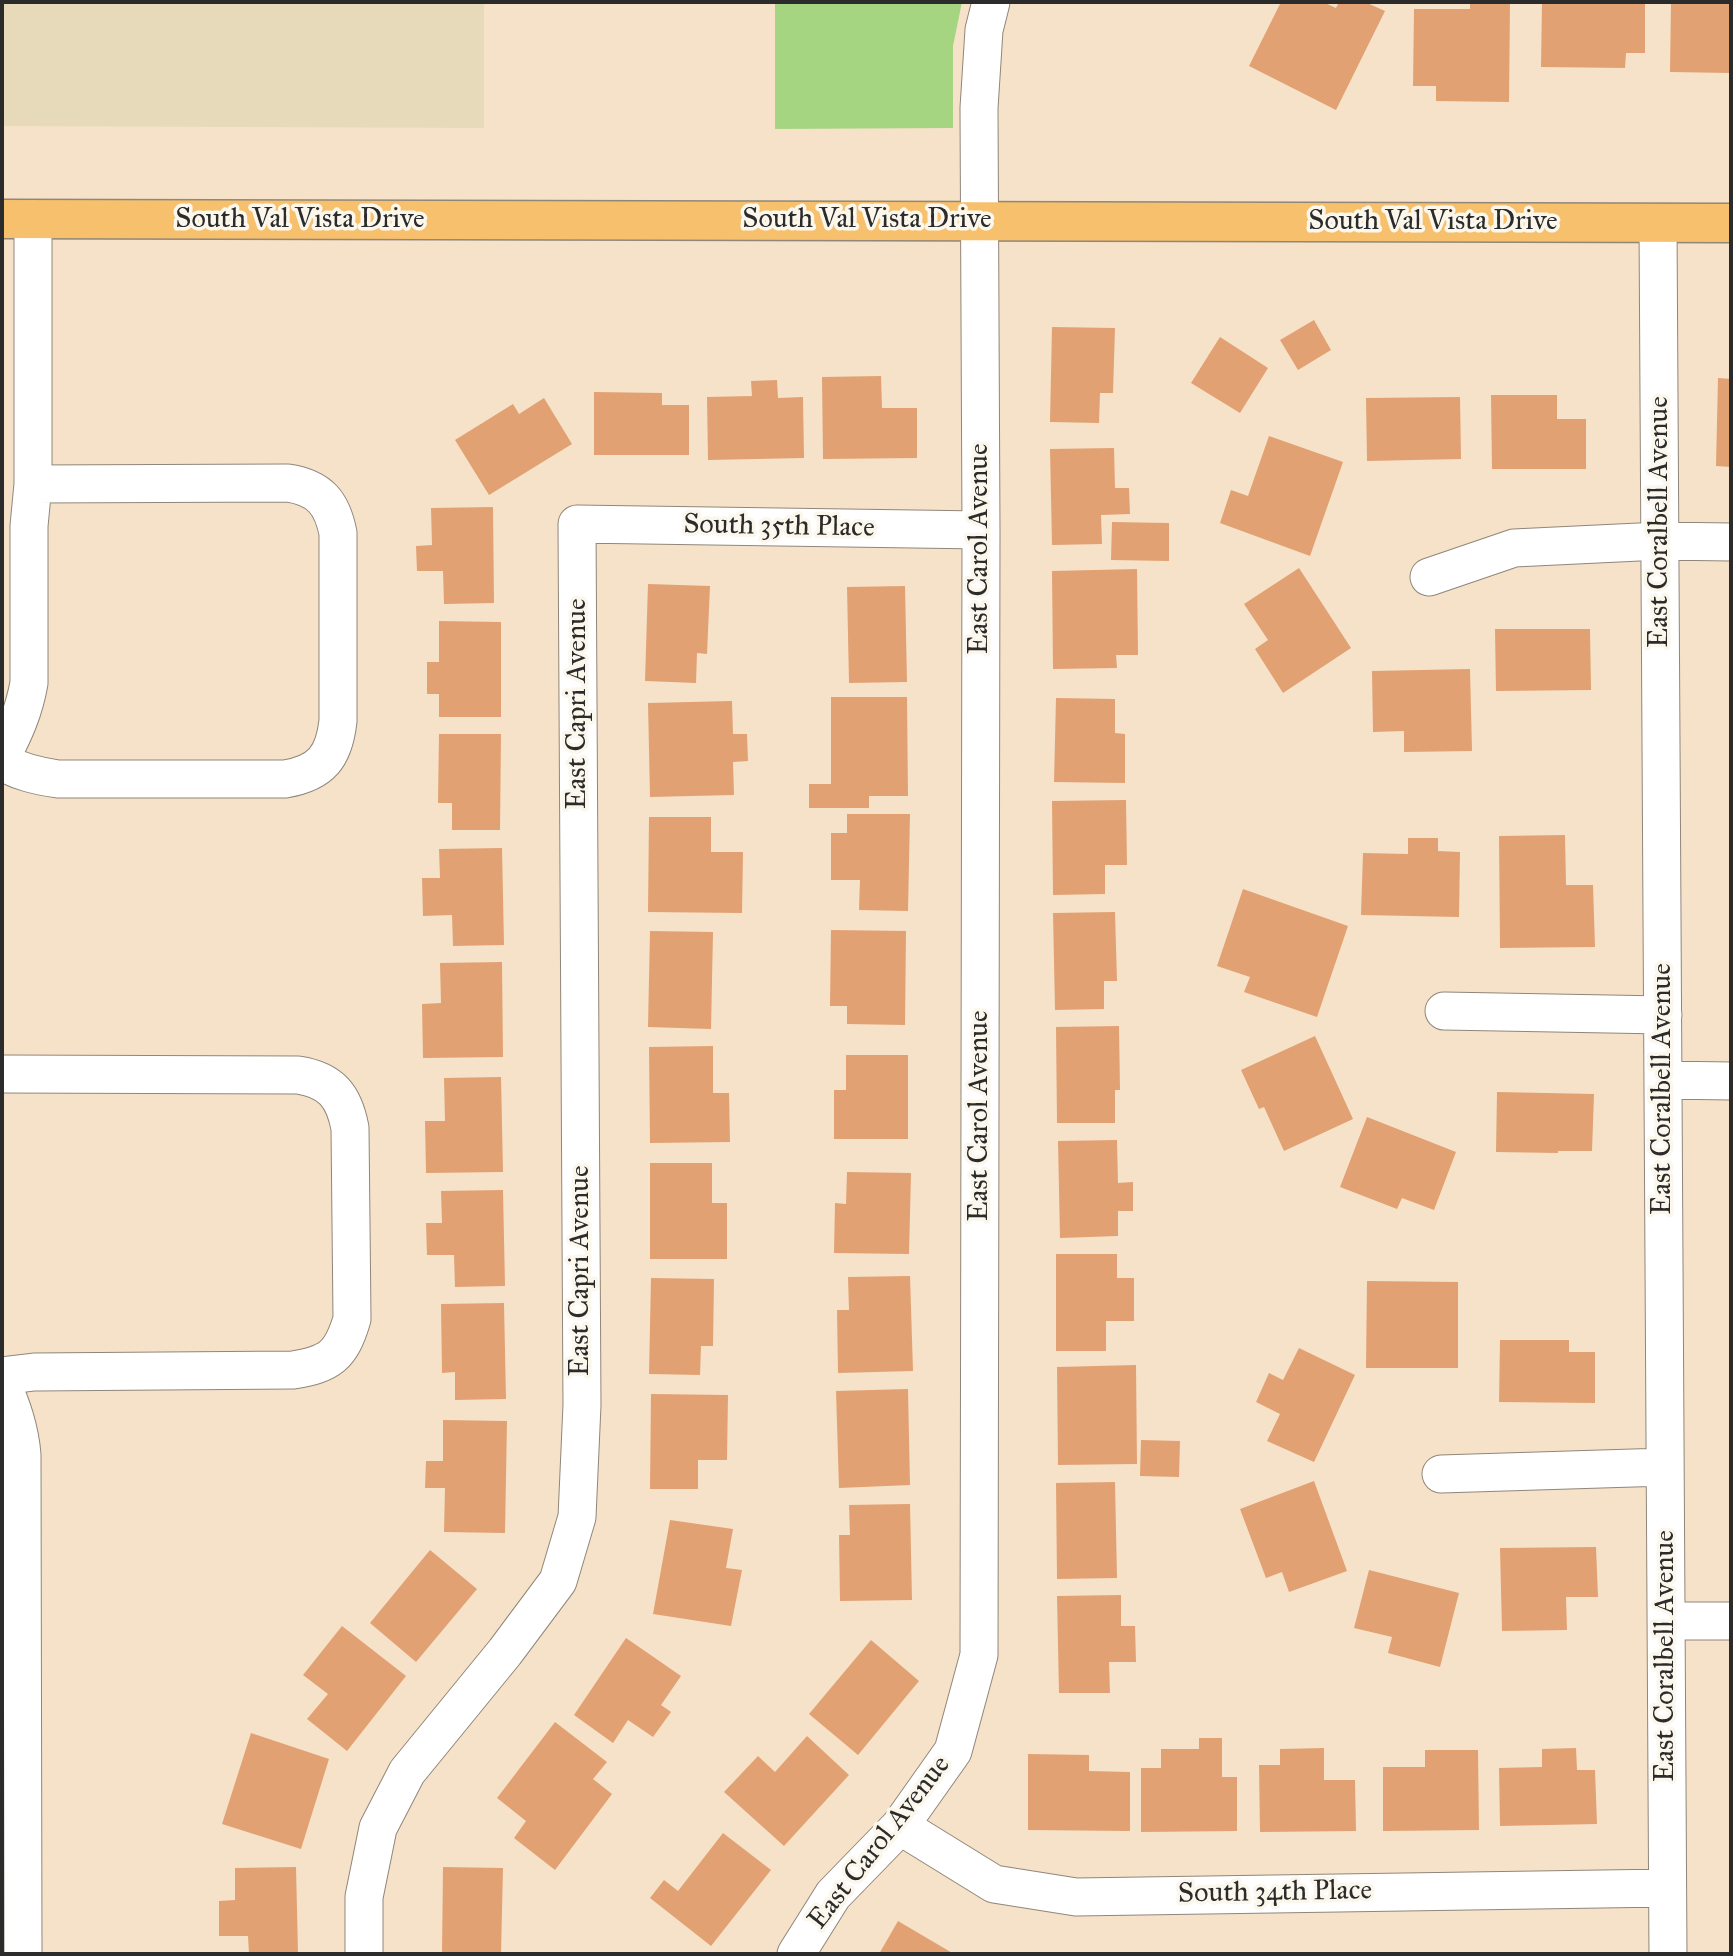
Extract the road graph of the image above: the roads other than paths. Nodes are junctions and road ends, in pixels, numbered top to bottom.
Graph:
1 (991, 2) edge
2 (17, 219) edge
3 (979, 220) junction
4 (1658, 223) junction
5 (1731, 223) edge
6 (33, 484) junction
7 (577, 524) joint
8 (981, 530) junction
9 (1660, 541) junction
10 (1731, 542) edge
11 (1429, 577) dead end
12 (5, 743) edge
13 (1444, 1011) dead end
14 (1662, 1015) junction
15 (2, 1074) edge
16 (1663, 1080) junction
17 (1731, 1081) edge
18 (2, 1376) edge
19 (2, 1383) edge
20 (1665, 1467) junction
21 (1441, 1474) dead end
22 (1665, 1621) junction
23 (1731, 1621) edge
24 (12, 1668) edge
25 (900, 1826) junction
26 (1667, 1888) junction
27 (2, 1954) edge
28 (23, 1954) edge
29 (364, 1954) edge
30 (796, 1954) edge
31 (1668, 1954) edge

1 - 3 street, East Carol Avenue
2 - 3 main road, South Val Vista Drive
2 - 6 street
3 - 4 main road, South Val Vista Drive
3 - 8 street, East Carol Avenue
4 - 5 main road, South Val Vista Drive
4 - 9 street, East Coralbell Avenue
6 - 12 street
6 - 12 street
7 - 8 street, South 35th Place
7 - 29 street, East Capri Avenue
8 - 25 street, East Carol Avenue
9 - 10 street
9 - 11 street
9 - 14 street, East Coralbell Avenue
13 - 14 street
14 - 16 street, East Coralbell Avenue
15 - 18 street
16 - 17 street
16 - 20 street, East Coralbell Avenue
19 - 24 street
20 - 21 street
20 - 22 street, East Coralbell Avenue
22 - 23 street
22 - 26 street, East Coralbell Avenue
24 - 28 street
25 - 26 street, South 34th Place
25 - 30 street, East Carol Avenue
26 - 31 street, East Coralbell Avenue
27 - 28 street

